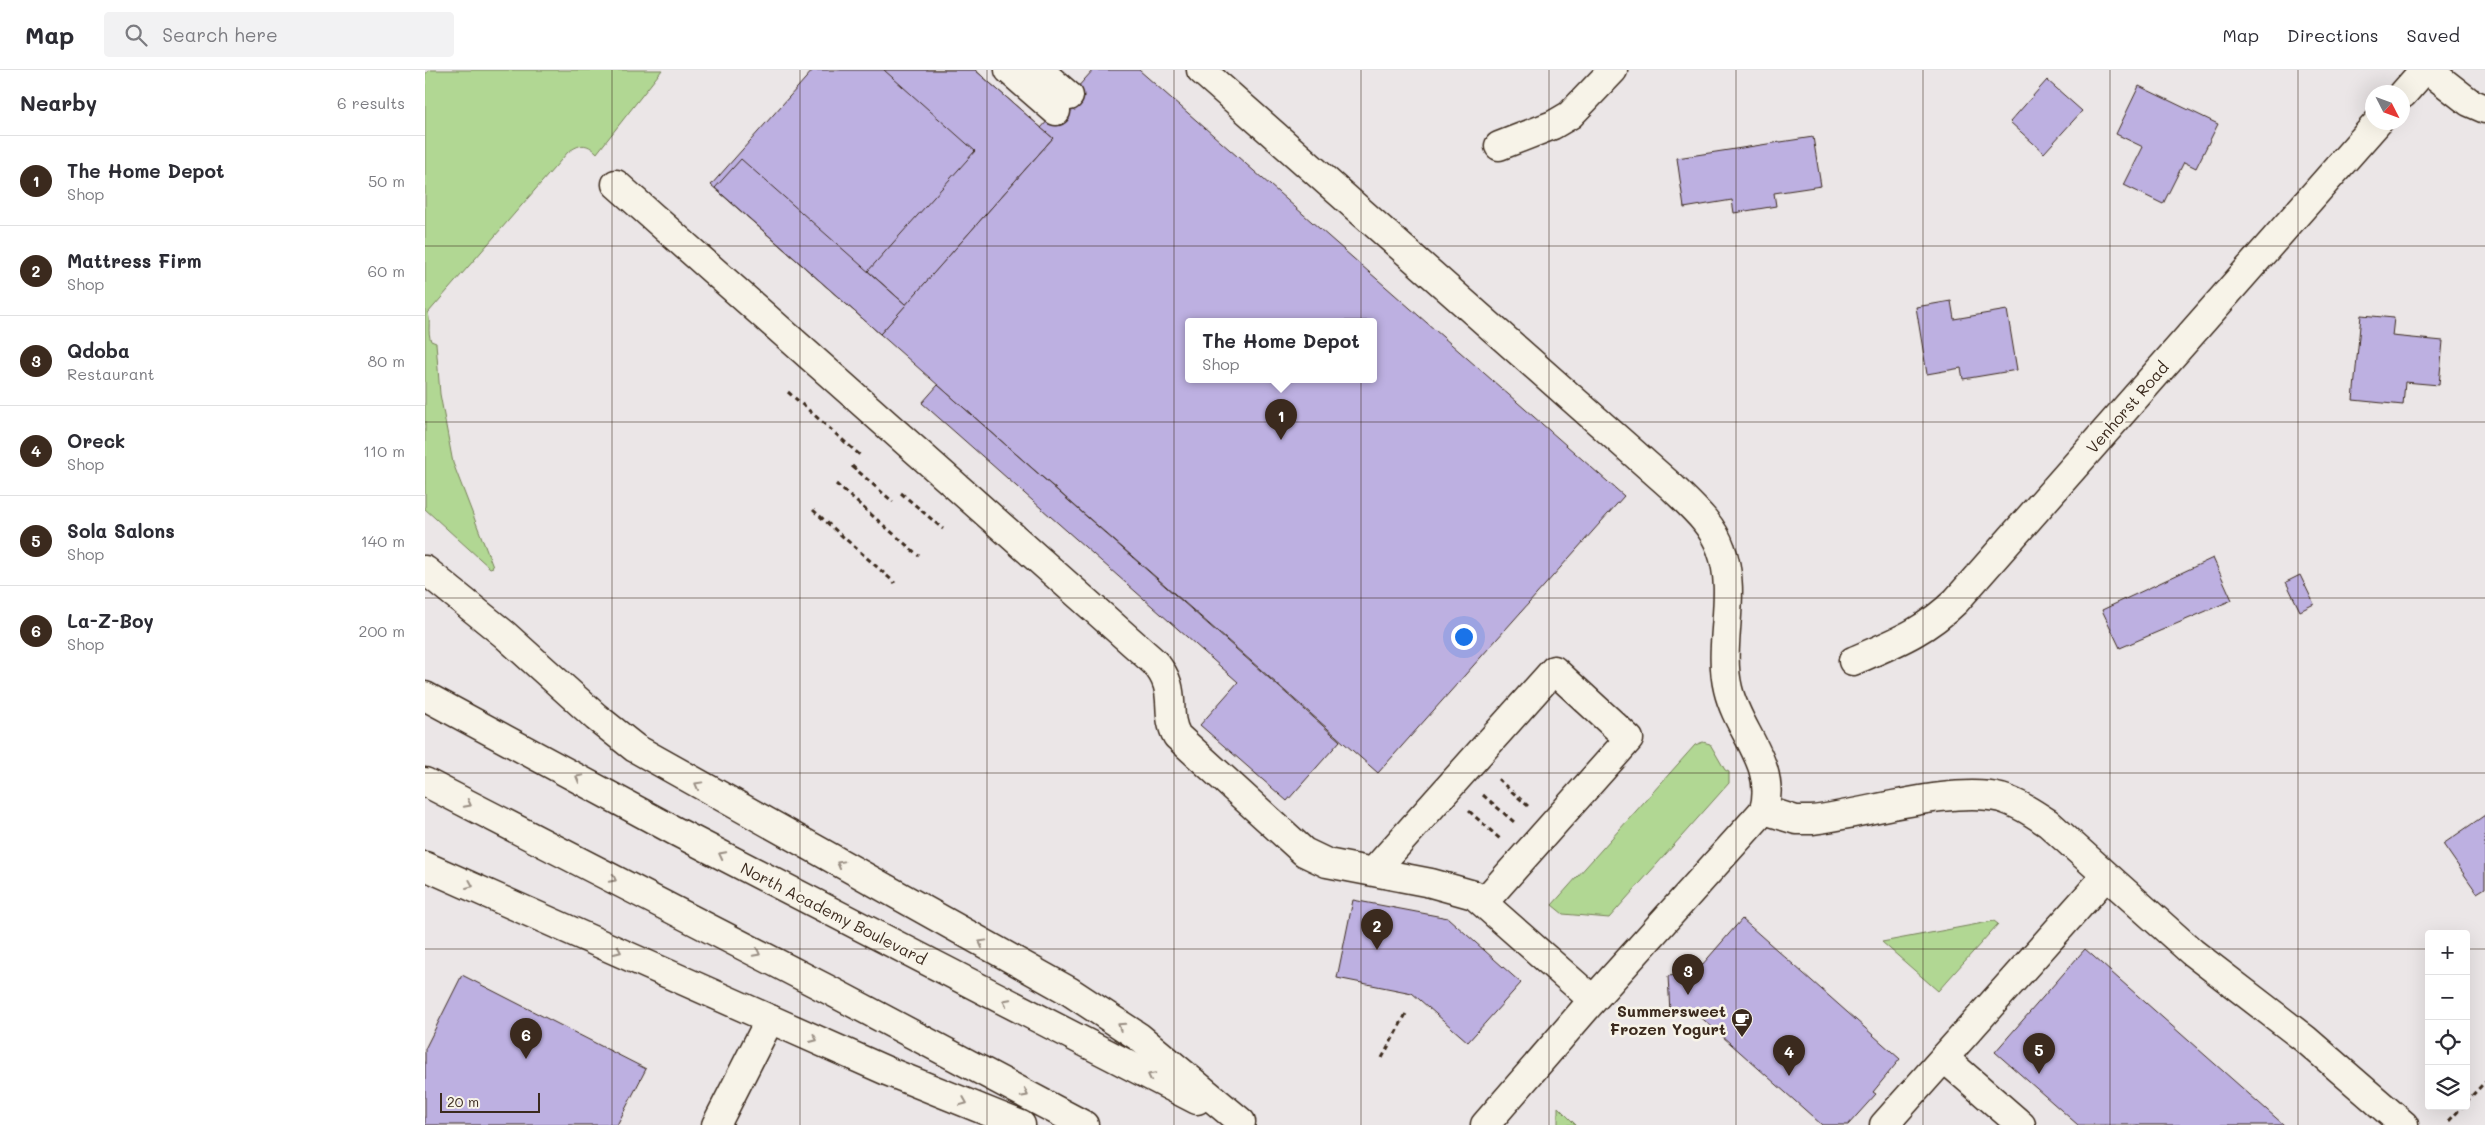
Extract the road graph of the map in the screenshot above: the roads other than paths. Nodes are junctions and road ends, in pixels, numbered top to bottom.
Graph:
1 (1009, 70) edge
2 (1039, 70) edge
3 (1201, 70) edge
4 (1613, 70) edge
5 (2424, 70) edge
6 (2428, 70) edge
7 (2410, 86) edge
8 (1068, 90) edge
9 (2485, 109) edge
10 (2371, 130) edge
11 (1499, 146) dead end
12 (616, 184) dead end
13 (425, 551) edge
14 (425, 570) edge
15 (504, 634) junction
16 (1853, 661) dead end
17 (425, 696) edge
18 (425, 782) edge
19 (1764, 810) junction
20 (425, 866) edge
21 (1374, 870) junction
22 (2105, 877) junction
23 (1484, 902) junction
24 (1593, 1000) junction
25 (770, 1020) junction
26 (1944, 1058) junction
27 (1243, 1124) edge
28 (716, 1125) edge
29 (1021, 1125) edge
30 (1084, 1125) edge
31 (1485, 1125) edge
32 (1885, 1125) edge
33 (2021, 1125) edge
34 (2404, 1125) edge

1 - 8 main road
2 - 8 main road
3 - 19 main road
4 - 11 main road
5 - 7 main road
6 - 9 main road
10 - 16 main road, Venhorst Road
12 - 21 main road
13 - 15 main road
14 - 15 main road
27 -> 15 main road
27 -> 17 main road, North Academy Boulevard
18 -> 30 main road
19 - 22 main road
19 - 24 main road
20 -> 25 main road
21 - 23 main road
21 - 23 main road
22 - 26 main road
22 - 34 main road
23 - 24 main road
24 - 31 main road
25 - 28 main road
25 -> 29 main road
26 - 32 main road
26 - 33 main road

